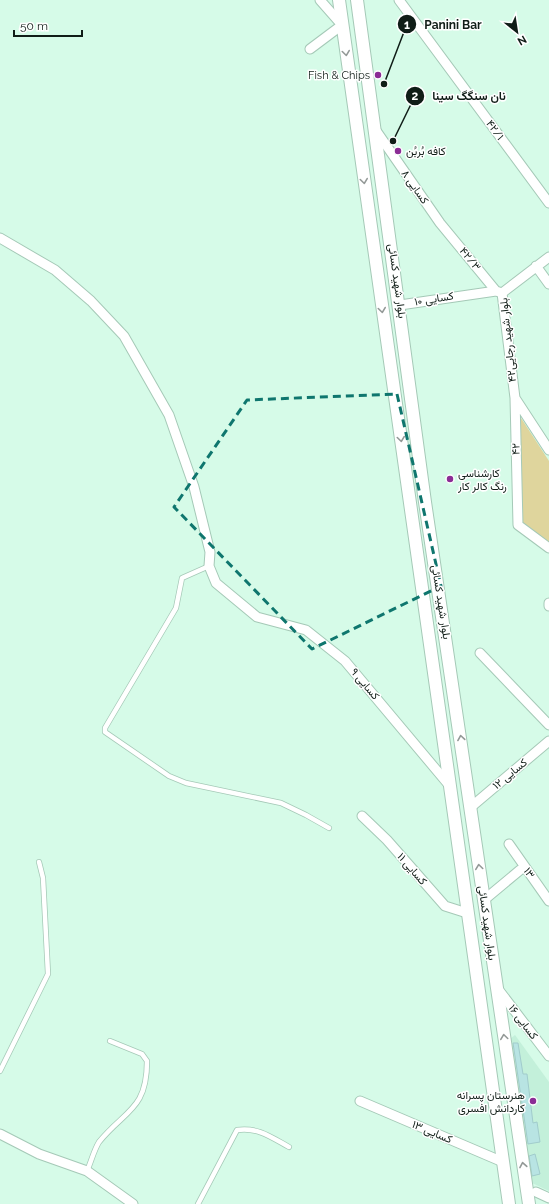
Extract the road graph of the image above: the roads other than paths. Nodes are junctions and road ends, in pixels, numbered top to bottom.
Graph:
1 (320, 0) edge
2 (339, 0) edge
3 (357, 0) edge
4 (399, 0) edge
5 (342, 25) junction
6 (310, 49) dead end
7 (377, 132) junction
8 (549, 203) edge
9 (440, 223) joint
10 (0, 238) edge
11 (549, 257) edge
12 (536, 266) junction
13 (549, 284) edge
14 (499, 292) junction
15 (400, 305) junction
16 (515, 398) junction
17 (549, 450) edge
18 (426, 502) junction
19 (410, 504) junction
20 (549, 548) edge
21 (209, 566) junction
22 (549, 603) edge
23 (549, 606) edge
24 (480, 653) dead end
25 (549, 725) edge
26 (549, 740) edge
27 (449, 785) junction
28 (471, 807) junction
29 (362, 816) dead end
30 (329, 828) dead end
31 (509, 844) dead end
32 (39, 862) dead end
33 (520, 870) dead end
34 (484, 900) junction
35 (549, 901) edge
36 (467, 913) junction
37 (496, 987) junction
38 (110, 1041) dead end
39 (549, 1056) edge
40 (0, 1071) edge
41 (360, 1101) dead end
42 (517, 1128) junction
43 (499, 1130) junction
44 (0, 1134) edge
45 (288, 1147) dead end
46 (503, 1162) junction
47 (87, 1171) junction
48 (536, 1192) dead end
49 (549, 1198) edge
50 (133, 1204) edge
51 (198, 1204) edge
52 (509, 1204) edge
53 (529, 1204) edge

1 - 5 street
2 - 5 main road, بلوار شهید کسائی
3 - 7 main road, بلوار شهید کسائی
4 - 8 street, ۴۲/۱
5 - 6 street
5 -> 19 main road, بلوار شهید کسائی
7 - 9 street, ۸ کسایی
7 - 15 main road, بلوار شهید کسائی
9 - 14 street, ۴۲/۳
10 - 21 street
11 - 12 street, بلوار شهید رجایی۴۲
12 - 13 street
12 - 14 street, بلوار شهید رجایی۴۲
14 - 15 street, ۱۰ کسایی
14 - 16 street, بلوار شهید رجایی۴۲
15 - 18 main road, بلوار شهید کسائی
16 - 17 street
16 - 20 street, ۴۲
18 - 19 main road
28 -> 18 main road, بلوار شهید کسائی
19 - 27 main road, بلوار شهید کسائی
21 - 27 street, ۹ کسایی
21 - 30 lane
22 - 23 street
24 - 25 street
26 - 28 street, ۱۲ کسایی
27 - 36 main road, بلوار شهید کسائی
34 -> 28 main road, بلوار شهید کسائی
29 - 36 street, ۱۱ کسایی
31 - 35 street, ۱۳
32 - 40 lane
33 - 34 street
34 - 37 main road, بلوار شهید کسائی
36 - 43 main road, بلوار شهید کسائی
37 - 39 street, ۱۶ کسایی
42 -> 37 main road, بلوار شهید کسائی
38 - 47 lane
41 - 46 street, ۱۳ کسایی
42 - 43 main road
53 -> 42 main road, بلوار شهید کسائی
43 - 46 main road, بلوار شهید کسائی
44 - 47 street
45 - 51 lane
46 - 52 main road, بلوار شهید کسائی
47 - 50 street
48 - 49 street

